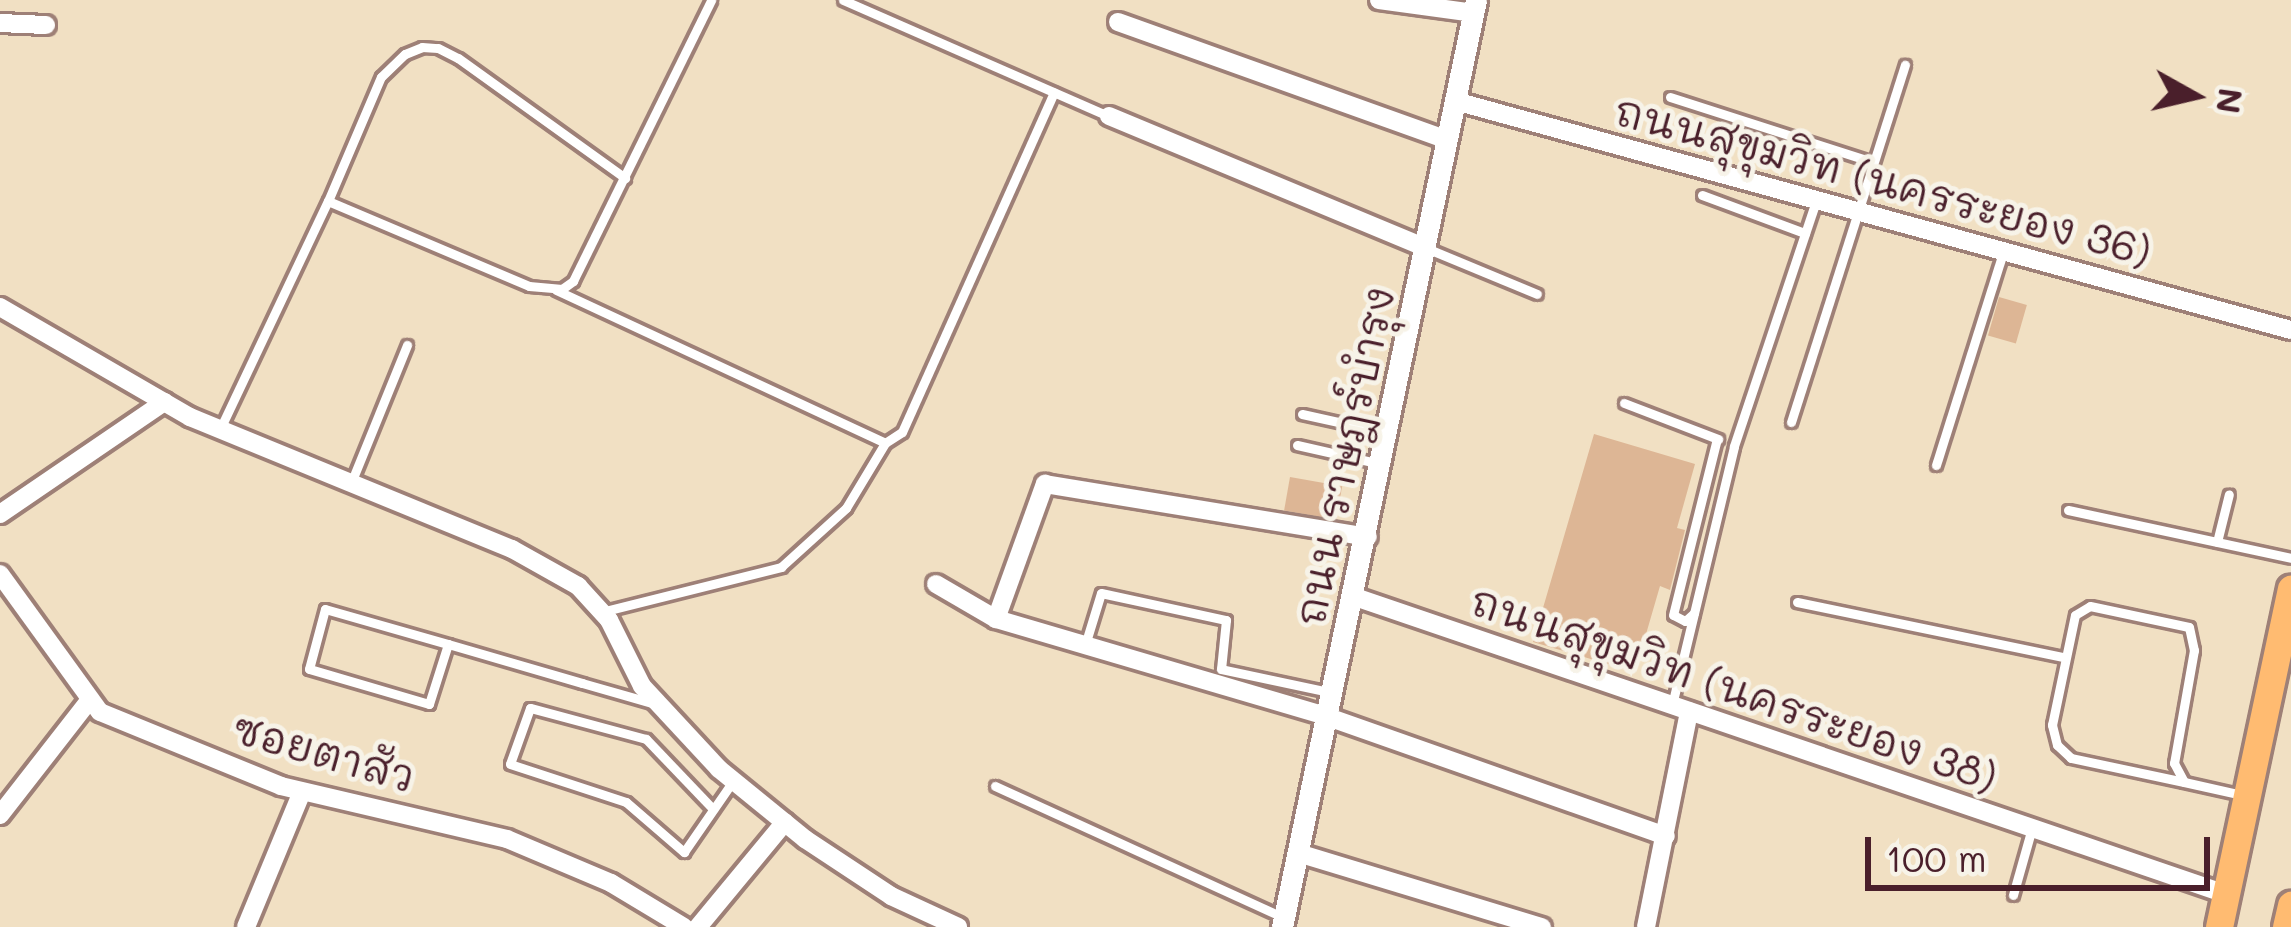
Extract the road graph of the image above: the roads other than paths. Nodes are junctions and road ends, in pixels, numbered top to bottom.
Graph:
1 (711, 0) edge
2 (843, 0) edge
3 (1379, 0) edge
4 (1475, 6) edge
5 (1118, 22) dead end
6 (0, 23) edge
7 (46, 25) dead end
8 (1905, 65) dead end
9 (1054, 92) junction
10 (1670, 97) dead end
11 (1455, 101) junction
12 (1109, 116) joint
13 (1445, 139) junction
14 (1872, 162) junction
15 (625, 178) junction
16 (1702, 195) dead end
17 (1817, 198) junction
18 (328, 201) junction
19 (1857, 208) junction
20 (1805, 232) junction
21 (1426, 248) junction
22 (2004, 249) junction
23 (556, 290) junction
24 (1537, 294) dead end
25 (0, 307) edge
26 (2291, 330) edge
27 (407, 345) dead end
28 (164, 402) junction
29 (1624, 403) dead end
30 (1303, 414) dead end
31 (1791, 422) dead end
32 (220, 429) junction
33 (1389, 434) junction
34 (1718, 439) junction
35 (884, 443) junction
36 (1297, 445) dead end
37 (1734, 446) junction
38 (1382, 464) junction
39 (1936, 465) dead end
40 (351, 483) junction
41 (2229, 494) dead end
42 (2068, 510) dead end
43 (0, 514) edge
44 (1368, 537) junction
45 (2217, 542) junction
46 (2291, 558) edge
47 (0, 574) edge
48 (935, 584) dead end
49 (2291, 589) edge
50 (1355, 596) junction
51 (1797, 602) dead end
52 (1694, 613) junction
53 (605, 616) junction
54 (997, 619) junction
55 (448, 644) junction
56 (1085, 645) junction
57 (2063, 657) junction
58 (1334, 693) junction
59 (88, 701) junction
60 (660, 705) junction
61 (1680, 708) junction
62 (1328, 717) junction
63 (733, 781) junction
64 (2184, 782) junction
65 (994, 786) dead end
66 (302, 792) junction
67 (2247, 796) junction
68 (713, 809) junction
69 (0, 814) edge
70 (784, 823) junction
71 (2032, 828) junction
72 (1666, 836) junction
73 (1298, 853) junction
74 (2226, 894) junction
75 (2013, 895) dead end
76 (2291, 905) edge
77 (1283, 922) edge
78 (246, 927) edge
79 (684, 927) edge
80 (698, 927) edge
81 (958, 927) edge
82 (1542, 927) edge
83 (1646, 927) edge
84 (2219, 927) edge
85 (2286, 927) edge

1 - 15 lane
2 - 9 lane
3 - 4 street
4 - 11 street, ถนน ราษฎร์บำรุง
5 - 13 street
6 - 7 street
8 - 14 lane
9 - 12 lane
9 - 35 lane
10 - 14 lane
11 - 13 street, ถนน ราษฎร์บำรุง
11 - 17 street, ถนนสุขุมวิท (นครระยอง 36)
12 - 21 street
13 - 21 street, ถนน ราษฎร์บำรุง
14 - 19 lane
15 - 18 lane
15 - 23 lane
16 - 20 lane
17 - 19 street, ถนนสุขุมวิท (นครระยอง 36)
17 - 20 lane
18 - 23 lane
18 - 32 lane
19 - 22 street, ถนนสุขุมวิท (นครระยอง 36)
19 - 31 lane
20 - 37 lane
21 - 24 lane
21 - 33 street, ถนน ราษฎร์บำรุง
22 - 26 street, ถนนสุขุมวิท (นครระยอง 36)
22 - 39 lane
23 - 35 lane
25 - 28 street
27 - 40 lane
28 - 32 street
28 - 43 street
29 - 34 lane
30 - 33 lane
32 - 40 street
33 - 38 street, ถนน ราษฎร์บำรุง
34 - 37 lane
34 - 52 lane
35 - 53 lane
36 - 38 lane
37 - 52 lane
38 - 44 street, ถนน ราษฎร์บำรุง
40 - 53 street
41 - 45 lane
42 - 45 lane
44 - 50 street, ถนน ราษฎร์บำรุง
44 - 54 street
45 - 46 lane
47 - 59 street, ซอยตาสัว
48 - 54 street
49 - 67 main road
50 - 58 street, ถนน ราษฎร์บำรุง
50 - 61 street, ถนนสุขุมวิท (นครระยอง 38)
51 - 57 lane
52 - 61 lane
53 - 60 street
54 - 56 street
55 - 55 lane
55 - 60 lane
56 - 58 lane
56 - 62 street
57 - 64 lane
57 - 64 lane
58 - 62 street, ถนน ราษฎร์บำรุง
59 - 66 street, ซอยตาสัว
59 - 69 street
60 - 63 street
61 - 71 street, ถนนสุขุมวิท (นครระยอง 38)
61 - 72 street
62 - 72 street
62 - 73 street, ถนน ราษฎร์บำรุง
63 - 68 lane
63 - 70 street
64 - 67 lane
65 - 77 lane
66 - 78 street
66 - 79 street, ซอยตาสัว
67 - 74 main road
68 - 68 lane
70 - 80 street
70 - 81 street
71 - 74 street, ถนนสุขุมวิท (นครระยอง 38)
71 - 75 lane
72 - 83 street
73 - 77 street, ถนน ราษฎร์บำรุง
73 - 82 street
74 - 84 main road
76 - 85 main road

